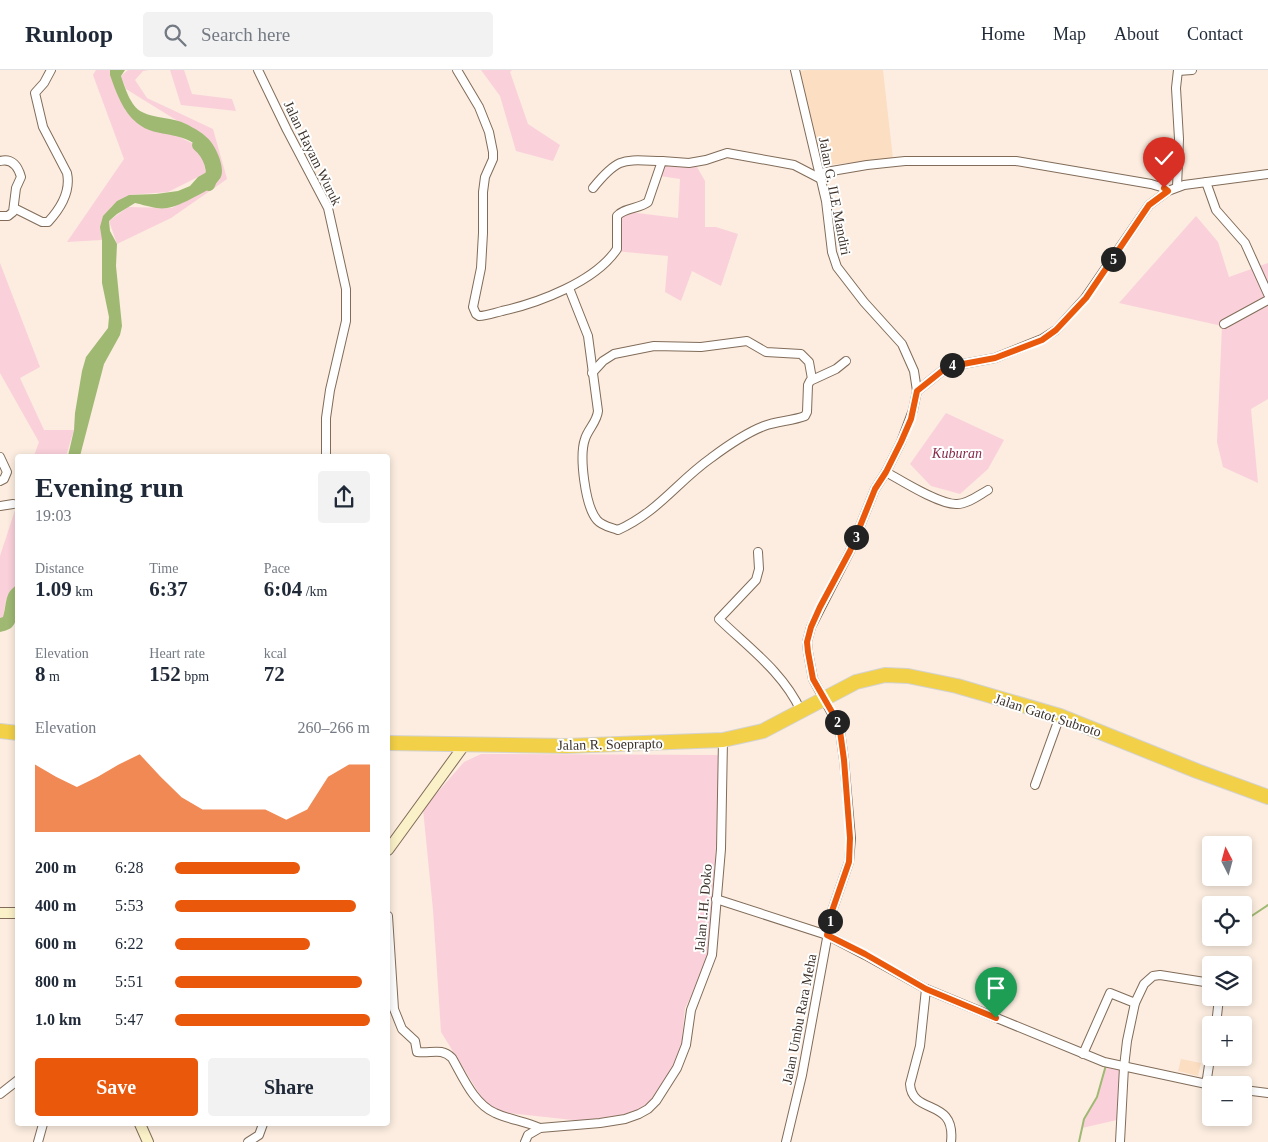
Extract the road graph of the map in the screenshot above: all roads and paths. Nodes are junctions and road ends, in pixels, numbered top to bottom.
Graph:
1 (51, 70) edge
2 (258, 70) edge
3 (457, 70) edge
4 (795, 70) edge
5 (1178, 70) edge
6 (1192, 70) edge
7 (0, 161) edge
8 (662, 161) junction
9 (1268, 174) edge
10 (820, 176) junction
11 (1206, 182) junction
12 (1177, 187) junction
13 (593, 188) dead end
14 (1168, 191) junction
15 (14, 208) junction
16 (0, 216) edge
17 (569, 288) junction
18 (1268, 294) edge
19 (1268, 300) edge
20 (1224, 324) dead end
21 (846, 361) dead end
22 (592, 373) junction
23 (812, 379) junction
24 (917, 391) junction
25 (326, 454) edge
26 (0, 457) edge
27 (886, 472) junction
28 (0, 481) edge
29 (988, 490) dead end
30 (13, 504) dead end
31 (0, 506) edge
32 (758, 552) dead end
33 (823, 698) junction
34 (800, 711) junction
35 (1060, 716) junction
36 (0, 731) edge
37 (15, 733) edge
38 (722, 740) junction
39 (390, 743) edge
40 (465, 744) junction
41 (1034, 785) dead end
42 (1268, 798) edge
43 (390, 847) edge
44 (716, 899) junction
45 (15, 913) edge
46 (0, 914) edge
47 (827, 935) junction
48 (390, 947) edge
49 (1202, 981) edge
50 (926, 989) junction
51 (1135, 1002) junction
52 (1083, 1054) junction
53 (1124, 1067) junction
54 (15, 1082) edge
55 (1202, 1084) edge
56 (1252, 1091) edge
57 (1268, 1093) edge
58 (0, 1094) edge
59 (42, 1126) edge
60 (141, 1126) edge
61 (261, 1126) edge
62 (540, 1128) junction
63 (38, 1142) edge
64 (148, 1142) edge
65 (248, 1142) edge
66 (525, 1142) edge
67 (786, 1142) edge
68 (950, 1142) edge
69 (1120, 1142) edge

1 - 15 street
2 - 25 street, Jalan Hayam Wuruk
3 - 17 street
4 - 10 street, Jalan G. ILE Mandiri
5 - 6 street
5 - 12 street
7 - 15 street
8 - 10 street
8 - 13 street
8 - 17 street
9 - 11 street
10 - 14 street
10 - 24 street, Jalan G. ILE Mandiri
11 - 12 street
11 - 18 street
12 - 14 street
14 - 24 street
15 - 16 street
17 - 22 street
19 - 20 street
21 - 23 street
22 - 23 street
22 - 23 street
24 - 27 street, Jalan Umbu Rara Meha
26 - 28 street
27 - 29 street
27 - 33 street, Jalan Umbu Rara Meha
30 - 31 street
32 - 34 street
33 - 34 highway, Jalan R. Soeprapto
33 - 35 highway, Jalan Gatot Subroto
33 - 47 street, Jalan Umbu Rara Meha
34 - 38 highway, Jalan R. Soeprapto
35 - 41 street
35 - 42 highway, Jalan Gatot Subroto
36 - 37 highway
38 - 40 highway, Jalan R. Soeprapto
38 - 44 street, Jalan I.H. Doko
39 - 40 highway, Jalan R. Soeprapto
40 - 43 street
44 - 47 street
44 - 62 street, Jalan I.H. Doko
45 - 46 street
47 - 50 street
47 - 67 street, Jalan Umbu Rara Meha
48 - 62 street
49 - 51 street
50 - 52 street
50 - 68 street
51 - 52 street
51 - 53 street
52 - 53 street
53 - 55 street
53 - 69 street
54 - 58 street
56 - 57 street
59 - 63 street
60 - 64 street
61 - 65 street
62 - 66 street

